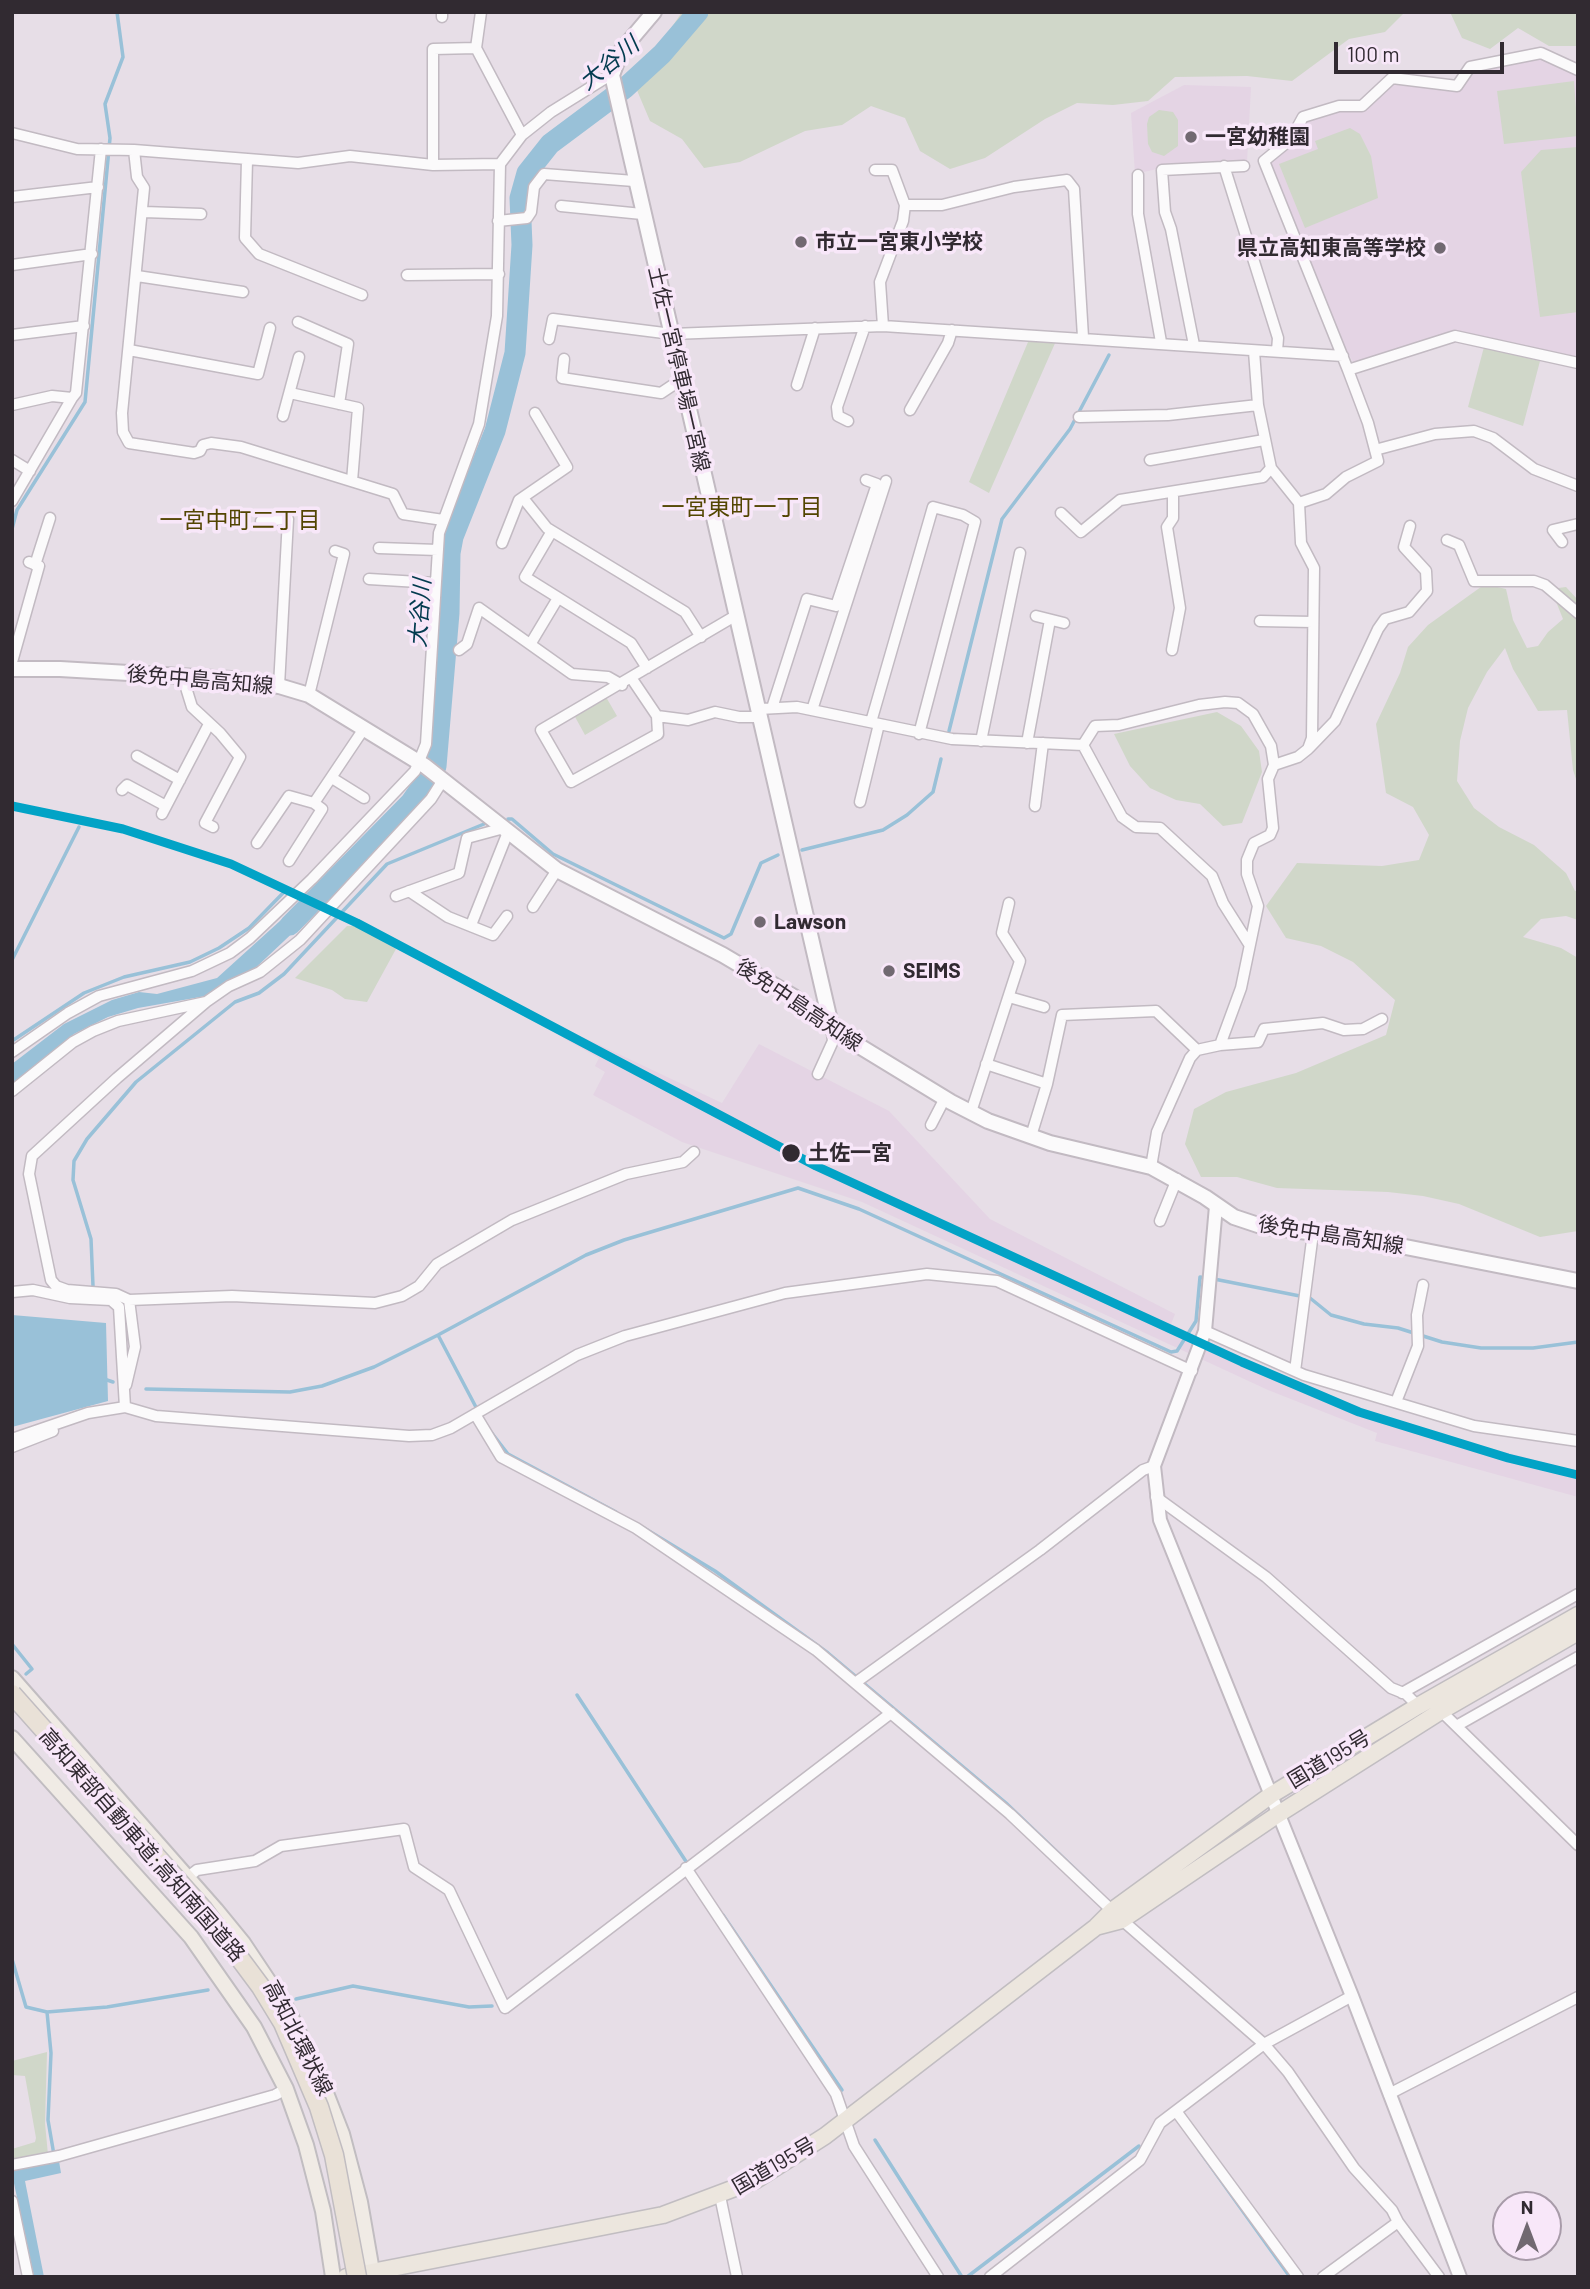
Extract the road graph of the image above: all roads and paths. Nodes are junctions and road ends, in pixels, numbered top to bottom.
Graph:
1 (481, 12) edge
2 (654, 12) edge
3 (476, 48) junction
4 (1578, 70) edge
5 (612, 74) junction
6 (12, 133) edge
7 (522, 135) junction
8 (106, 149) junction
9 (134, 150) junction
10 (247, 160) junction
11 (500, 164) junction
12 (433, 165) junction
13 (1224, 166) junction
14 (1244, 166) dead end
15 (875, 170) dead end
16 (1138, 175) dead end
17 (634, 181) junction
18 (98, 187) junction
19 (12, 197) edge
20 (905, 205) junction
21 (561, 206) dead end
22 (144, 212) junction
23 (201, 214) dead end
24 (642, 214) junction
25 (498, 221) junction
26 (92, 254) junction
27 (12, 265) edge
28 (499, 274) junction
29 (407, 275) dead end
30 (137, 276) junction
31 (243, 292) dead end
32 (362, 295) dead end
33 (298, 322) dead end
34 (84, 326) junction
35 (865, 326) junction
36 (883, 326) junction
37 (270, 328) dead end
38 (816, 328) junction
39 (952, 330) junction
40 (672, 334) junction
41 (12, 335) edge
42 (1083, 337) junction
43 (549, 339) dead end
44 (1161, 342) junction
45 (1194, 345) junction
46 (129, 350) junction
47 (1254, 351) junction
48 (1278, 351) junction
49 (1343, 356) junction
50 (299, 358) dead end
51 (564, 359) dead end
52 (1578, 363) edge
53 (1348, 370) junction
54 (682, 379) junction
55 (797, 385) dead end
56 (290, 393) junction
57 (72, 398) junction
58 (339, 404) junction
59 (12, 405) edge
60 (1258, 405) junction
61 (910, 410) dead end
62 (535, 413) dead end
63 (284, 416) dead end
64 (1079, 418) dead end
65 (848, 421) dead end
66 (1264, 440) junction
67 (1376, 450) junction
68 (12, 460) edge
69 (1150, 460) dead end
70 (1271, 468) junction
71 (30, 471) junction
72 (866, 480) dead end
73 (352, 481) junction
74 (886, 481) dead end
75 (1578, 486) edge
76 (1173, 492) junction
77 (523, 498) junction
78 (12, 501) edge
79 (1299, 503) junction
80 (1061, 513) dead end
81 (50, 518) dead end
82 (443, 520) junction
83 (261, 521) dead end
84 (1578, 524) edge
85 (1410, 526) dead end
86 (552, 531) junction
87 (1447, 540) dead end
88 (1562, 542) dead end
89 (502, 543) dead end
90 (379, 548) dead end
91 (438, 550) junction
92 (335, 551) dead end
93 (1020, 553) dead end
94 (369, 579) dead end
95 (435, 583) junction
96 (558, 598) junction
97 (1578, 613) edge
98 (735, 616) junction
99 (1036, 616) dead end
100 (1050, 620) junction
101 (1260, 621) dead end
102 (1313, 622) junction
103 (1064, 623) dead end
104 (701, 637) junction
105 (531, 643) junction
106 (460, 650) dead end
107 (1172, 650) dead end
108 (12, 662) edge
109 (647, 668) junction
110 (12, 669) edge
111 (183, 678) junction
112 (632, 679) junction
113 (622, 684) junction
114 (279, 686) junction
115 (309, 695) junction
116 (812, 710) junction
117 (764, 712) junction
118 (657, 716) junction
119 (874, 723) junction
120 (209, 724) junction
121 (363, 730) junction
122 (919, 734) junction
123 (981, 741) junction
124 (1027, 743) junction
125 (1043, 743) junction
126 (1083, 745) junction
127 (1308, 749) junction
128 (137, 756) dead end
129 (422, 764) junction
130 (1275, 765) junction
131 (332, 778) junction
132 (180, 780) junction
133 (443, 780) junction
134 (122, 790) dead end
135 (364, 798) dead end
136 (860, 802) dead end
137 (314, 803) junction
138 (1035, 806) dead end
139 (213, 827) dead end
140 (506, 830) junction
141 (257, 843) dead end
142 (289, 861) dead end
143 (557, 870) junction
144 (409, 891) junction
145 (396, 896) dead end
146 (1009, 903) dead end
147 (533, 907) dead end
148 (508, 916) dead end
149 (471, 925) junction
150 (1249, 944) junction
151 (1009, 997) junction
152 (206, 1002) junction
153 (179, 1007) junction
154 (1044, 1007) dead end
155 (188, 1018) junction
156 (1382, 1019) dead end
157 (831, 1025) junction
158 (1220, 1045) junction
159 (1197, 1050) junction
160 (12, 1052) edge
161 (986, 1064) junction
162 (818, 1074) dead end
163 (1047, 1084) junction
164 (12, 1091) edge
165 (945, 1098) junction
166 (971, 1112) junction
167 (931, 1125) dead end
168 (1031, 1136) junction
169 (694, 1152) dead end
170 (1151, 1167) junction
171 (1177, 1179) junction
172 (1216, 1206) junction
173 (1160, 1221) dead end
174 (1313, 1233) junction
175 (1578, 1281) edge
176 (1423, 1285) dead end
177 (12, 1292) edge
178 (129, 1300) junction
179 (1205, 1331) junction
180 (1192, 1371) junction
181 (1295, 1371) junction
182 (124, 1394) junction
183 (1396, 1402) junction
184 (125, 1407) junction
185 (88, 1413) junction
186 (475, 1414) junction
187 (12, 1439) edge
188 (1578, 1441) edge
189 (12, 1447) edge
190 (1154, 1466) junction
191 (1156, 1497) junction
192 (1578, 1594) edge
193 (1578, 1615) edge
194 (1578, 1632) edge
195 (1539, 1645) junction
196 (1578, 1657) edge
197 (12, 1678) edge
198 (855, 1683) junction
199 (1402, 1693) junction
200 (12, 1694) edge
201 (1418, 1706) junction
202 (1441, 1711) junction
203 (891, 1713) junction
204 (1458, 1725) junction
205 (12, 1738) edge
206 (1270, 1795) junction
207 (1276, 1815) junction
208 (1578, 1845) edge
209 (686, 1868) junction
210 (188, 1877) junction
211 (1118, 1915) junction
212 (1352, 1996) junction
213 (1578, 1997) edge
214 (1264, 2044) junction
215 (286, 2089) junction
216 (1389, 2094) junction
217 (1176, 2111) junction
218 (844, 2121) junction
219 (12, 2165) edge
220 (720, 2196) junction
221 (12, 2201) edge
222 (1398, 2222) junction
223 (367, 2275) edge
224 (28, 2277) edge
225 (333, 2277) edge
226 (346, 2277) edge
227 (737, 2277) edge
228 (938, 2277) edge
229 (990, 2277) edge
230 (1298, 2277) edge
231 (1323, 2277) edge
232 (1439, 2277) edge
233 (1460, 2277) edge

1 - 3 street
2 - 5 main road
3 - 7 street
3 - 12 street
4 - 49 street
5 - 7 street
5 - 17 main road, 土佐一宮停車場一宮線
6 - 8 street
7 - 11 street
8 - 9 street
8 - 18 street
9 - 10 street
9 - 22 street
10 - 12 street
10 - 32 street
11 - 12 street
11 - 25 street
13 - 14 street
13 - 45 street
13 - 48 street
15 - 20 street
16 - 44 street
17 - 24 main road, 土佐一宮停車場一宮線
17 - 25 street
18 - 19 street
18 - 26 street
20 - 36 street
20 - 42 street
21 - 24 street
22 - 23 street
22 - 30 street
24 - 40 main road, 土佐一宮停車場一宮線
25 - 28 street
26 - 27 street
26 - 34 street
28 - 29 street
28 - 82 street
30 - 31 street
30 - 46 street
33 - 58 street
34 - 41 street
34 - 57 street
35 - 36 street
35 - 38 street
35 - 65 street
36 - 39 street
37 - 46 street
38 - 40 street
38 - 55 street
39 - 42 street
39 - 61 street
40 - 43 street
40 - 54 main road, 土佐一宮停車場一宮線
42 - 44 street
44 - 45 street
45 - 47 street
46 - 73 street
47 - 48 street
47 - 60 street
48 - 49 street
49 - 53 street
50 - 56 street
51 - 54 street
52 - 53 street
53 - 67 street
54 - 98 main road, 土佐一宮停車場一宮線
56 - 58 street
56 - 63 street
57 - 59 street
57 - 71 street
58 - 73 street
60 - 64 street
60 - 66 street
62 - 77 street
66 - 69 street
66 - 70 street
67 - 75 street
67 - 79 street
68 - 71 street
70 - 76 street
70 - 79 street
71 - 78 street
72 - 117 street
73 - 82 street
74 - 116 street
76 - 80 street
76 - 107 street
77 - 86 street
77 - 89 street
79 - 102 street
81 - 108 street
82 - 91 street
83 - 114 street
84 - 88 street
85 - 127 street
86 - 96 street
86 - 104 street
87 - 97 street
90 - 91 street
91 - 95 street
92 - 115 street
93 - 123 street
94 - 95 street
95 - 129 street
96 - 105 street
96 - 109 street
98 - 104 street
98 - 117 main road, 土佐一宮停車場一宮線
99 - 100 street
100 - 103 street
100 - 124 street
101 - 102 street
102 - 127 street
104 - 109 street
105 - 106 street
105 - 113 street
109 - 112 street
110 - 111 main road, 後免中島高知線
111 - 114 main road, 後免中島高知線
111 - 120 street
112 - 113 street
112 - 118 street
113 - 118 street
114 - 115 main road, 後免中島高知線
115 - 121 main road, 後免中島高知線
116 - 117 street
116 - 119 street
117 - 118 street
117 - 157 main road, 土佐一宮停車場一宮線
119 - 122 street
119 - 122 street
119 - 136 street
120 - 132 street
120 - 139 street
121 - 129 main road, 後免中島高知線
121 - 131 street
122 - 123 street
123 - 124 street
124 - 125 street
125 - 126 street
125 - 138 street
126 - 130 street
126 - 150 street
127 - 130 street
128 - 132 street
129 - 133 main road, 後免中島高知線
129 - 160 street
130 - 150 street
131 - 135 street
131 - 137 street
132 - 134 street
133 - 140 main road, 後免中島高知線
133 - 152 street
137 - 141 street
137 - 142 street
140 - 143 main road, 後免中島高知線
140 - 144 street
140 - 149 street
143 - 147 street
143 - 157 main road, 後免中島高知線
144 - 145 street
144 - 149 street
146 - 151 street
148 - 149 street
150 - 158 street
151 - 154 street
151 - 161 street
152 - 153 street
152 - 155 street
153 - 155 street
153 - 164 street
155 - 178 street
156 - 158 street
157 - 162 street
157 - 165 main road, 後免中島高知線
158 - 159 street
159 - 163 street
159 - 170 street
161 - 163 street
161 - 166 street
163 - 168 street
165 - 166 main road, 後免中島高知線
165 - 167 street
166 - 168 main road, 後免中島高知線
168 - 170 main road, 後免中島高知線
169 - 178 street
170 - 171 main road, 後免中島高知線
171 - 172 main road, 後免中島高知線
171 - 173 street
172 - 174 main road, 後免中島高知線
172 - 179 street
174 - 175 main road, 後免中島高知線
174 - 181 street
176 - 183 street
177 - 182 street
178 - 182 street
179 - 180 street
179 - 181 street
180 - 186 street
180 - 190 street
181 - 183 street
182 - 184 street
183 - 188 street
184 - 185 street
184 - 186 street
185 - 187 street
185 - 189 street
186 - 198 street
190 - 191 street
190 - 198 street
191 - 199 street
191 - 206 street
192 - 199 street
193 - 195 highway, 国道195号
194 - 195 highway, 国道195号
195 - 201 highway, 国道195号
195 - 202 highway, 国道195号
196 - 204 street
197 - 210 main road, 高知北環状線
198 - 203 street
199 - 201 street
200 - 223 highway, 高知東部自動車道;高知南国道路, bridge
201 - 206 highway, 国道195号
202 - 204 street
202 - 207 highway, 国道195号
203 - 209 street
203 - 211 street
204 - 208 street
205 - 215 main road, 高知北環状線
206 - 207 street
206 - 211 highway, 国道195号
207 - 211 highway, 国道195号
207 - 212 street
209 - 210 street
209 - 218 street
210 - 223 main road, 高知北環状線
211 - 214 street
211 - 218 highway, 国道195号
212 - 214 street
212 - 216 street
213 - 216 street
214 - 217 street
214 - 222 street
215 - 219 street
215 - 225 main road, 高知北環状線
216 - 233 street
217 - 229 street
217 - 230 street
218 - 220 highway, 国道195号
218 - 228 street
220 - 223 highway, 国道195号
220 - 227 street
221 - 224 street
222 - 231 street
222 - 232 street
223 - 226 highway, 国道195号

